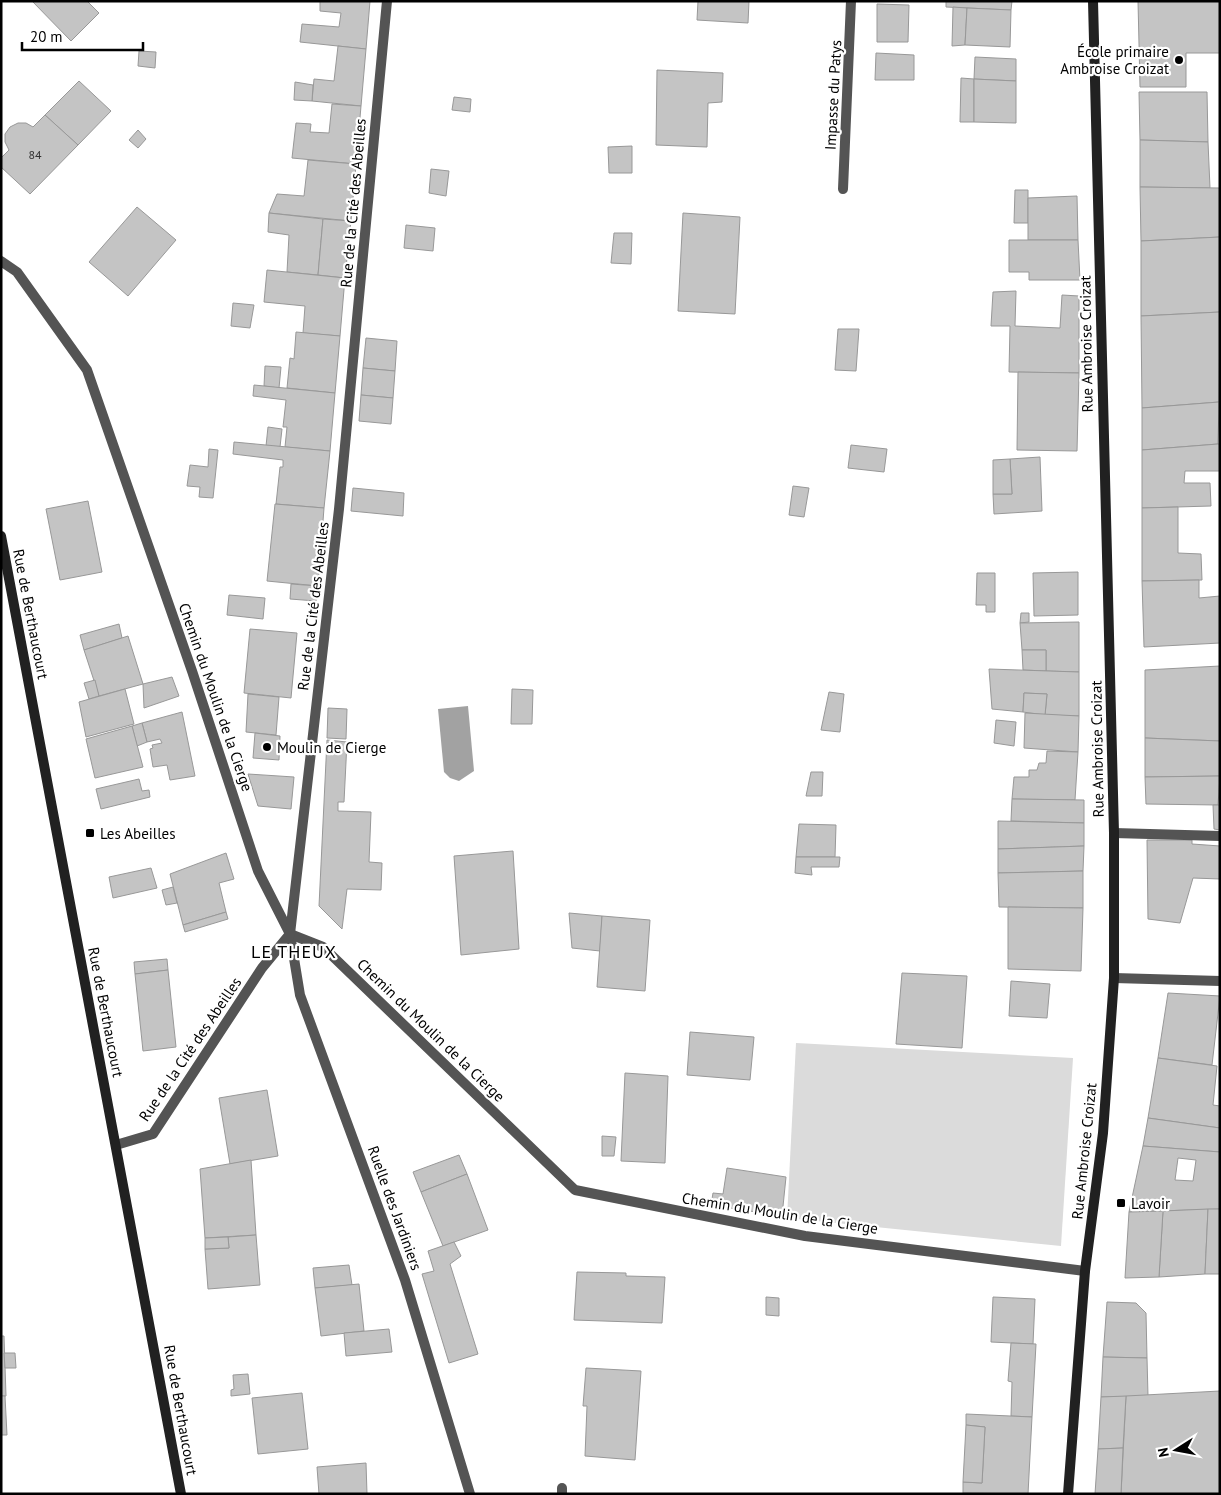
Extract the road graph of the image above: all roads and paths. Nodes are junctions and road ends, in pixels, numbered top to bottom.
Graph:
1 (387, 1) edge
2 (851, 1) edge
3 (1093, 1) edge
4 (843, 189) dead end
5 (1, 261) edge
6 (1, 536) edge
7 (1114, 833) junction
8 (1220, 836) edge
9 (290, 934) junction
10 (1114, 978) junction
11 (1220, 981) edge
12 (116, 1145) junction
13 (1085, 1270) junction
14 (180, 1494) edge
15 (470, 1494) edge
16 (1068, 1494) edge

1 - 9 street, Rue de la Cité des Abeilles
2 - 4 street, Impasse du Patys
3 - 7 main road, Rue Ambroise Croizat
5 - 9 street, Chemin du Moulin de la Cierge
6 - 12 main road, Rue de Berthaucourt
7 - 8 street
7 - 10 main road, Rue Ambroise Croizat
9 - 12 street, Rue de la Cité des Abeilles
9 - 13 street, Chemin du Moulin de la Cierge
9 - 15 street, Ruelle des Jardiniers
10 - 11 street
10 - 13 main road, Rue Ambroise Croizat
12 - 14 main road, Rue de Berthaucourt
13 - 16 main road, Rue Ambroise Croizat

